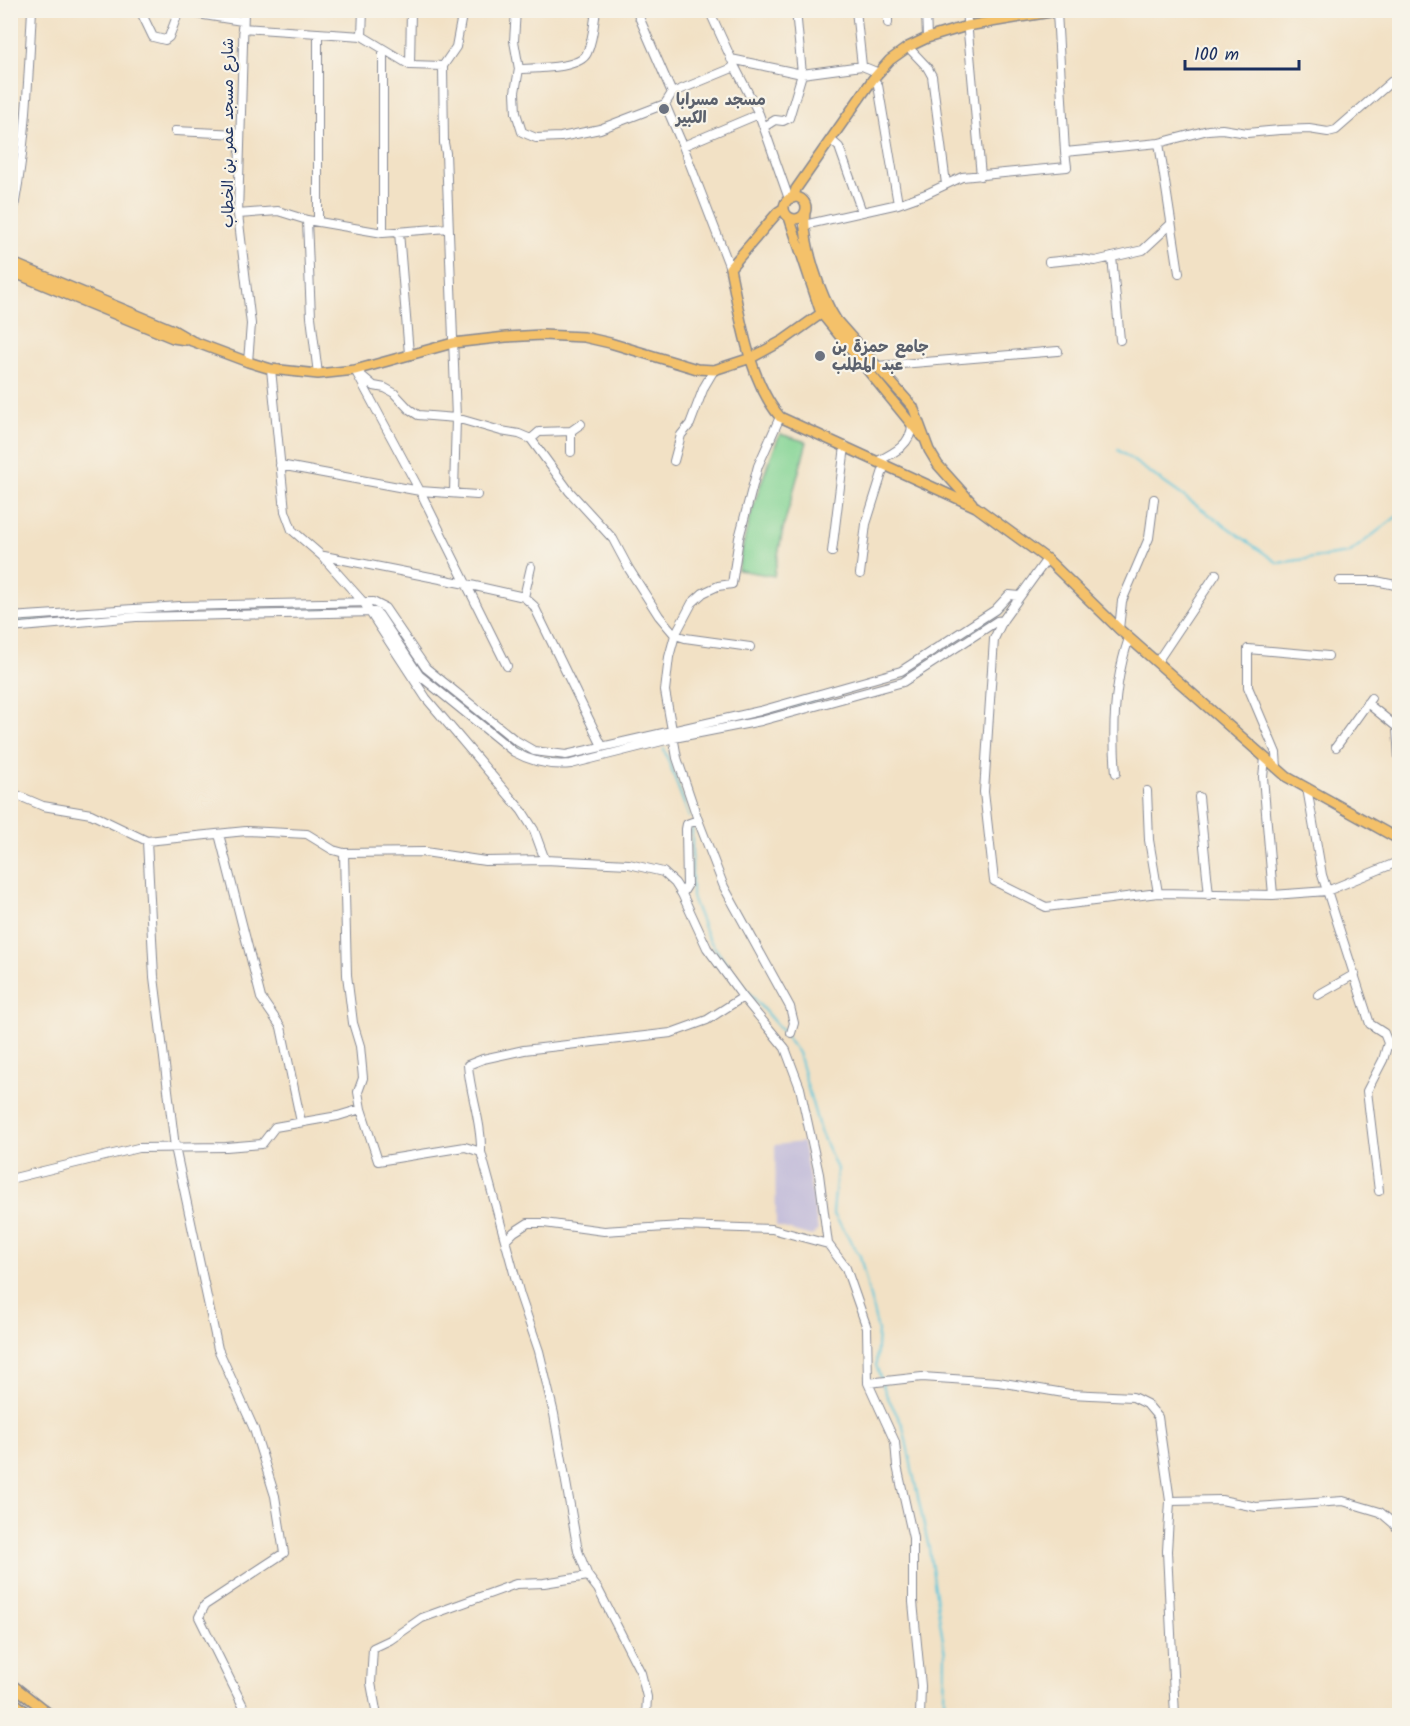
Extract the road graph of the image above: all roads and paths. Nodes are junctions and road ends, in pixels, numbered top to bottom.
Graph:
1 (32, 10) edge
2 (140, 10) edge
3 (244, 10) edge
4 (363, 10) edge
5 (411, 10) edge
6 (463, 10) edge
7 (516, 10) edge
8 (596, 10) edge
9 (636, 10) edge
10 (709, 10) edge
11 (796, 10) edge
12 (856, 10) edge
13 (888, 10) edge
14 (926, 10) edge
15 (966, 10) edge
16 (179, 11) edge
17 (1060, 11) edge
18 (888, 23) dead end
19 (242, 25) junction
20 (967, 26) junction
21 (318, 33) junction
22 (362, 36) junction
23 (927, 38) junction
24 (908, 47) junction
25 (383, 49) junction
26 (733, 63) junction
27 (410, 65) junction
28 (443, 66) junction
29 (862, 66) junction
30 (519, 69) junction
31 (802, 74) junction
32 (1400, 74) edge
33 (876, 76) junction
34 (672, 93) junction
35 (665, 104) junction
36 (759, 114) junction
37 (764, 127) junction
38 (175, 131) dead end
39 (239, 134) junction
40 (831, 140) junction
41 (1159, 143) junction
42 (683, 146) junction
43 (1065, 152) junction
44 (981, 176) junction
45 (946, 184) junction
46 (791, 198) junction
47 (898, 204) junction
48 (786, 212) junction
49 (805, 212) junction
50 (862, 212) junction
51 (238, 214) junction
52 (307, 220) junction
53 (318, 221) junction
54 (1171, 224) junction
55 (804, 225) junction
56 (10, 227) edge
57 (448, 228) junction
58 (399, 232) junction
59 (383, 233) junction
60 (1112, 257) junction
61 (10, 262) edge
62 (1049, 262) dead end
63 (730, 268) junction
64 (10, 271) edge
65 (1179, 273) dead end
66 (825, 311) junction
67 (1120, 340) dead end
68 (192, 341) junction
69 (453, 343) junction
70 (1058, 351) dead end
71 (409, 354) junction
72 (751, 358) junction
73 (248, 362) junction
74 (877, 366) junction
75 (271, 369) junction
76 (355, 370) junction
77 (714, 370) junction
78 (318, 374) junction
79 (780, 417) junction
80 (456, 418) junction
81 (581, 424) dead end
82 (912, 424) junction
83 (571, 431) junction
84 (531, 439) junction
85 (927, 444) junction
86 (845, 446) junction
87 (571, 452) dead end
88 (674, 461) dead end
89 (882, 463) junction
90 (280, 465) junction
91 (420, 490) junction
92 (454, 492) junction
93 (477, 495) dead end
94 (1154, 499) dead end
95 (976, 507) junction
96 (832, 552) dead end
97 (322, 556) junction
98 (1047, 560) junction
99 (531, 567) dead end
100 (860, 574) dead end
101 (1216, 574) dead end
102 (1340, 581) dead end
103 (466, 584) junction
104 (1400, 586) edge
105 (1020, 596) junction
106 (524, 597) junction
107 (364, 603) junction
108 (135, 608) junction
109 (370, 612) junction
110 (10, 617) edge
111 (136, 617) junction
112 (1003, 620) junction
113 (10, 627) edge
114 (1119, 629) junction
115 (675, 635) junction
116 (1129, 638) junction
117 (750, 646) dead end
118 (1328, 656) dead end
119 (1157, 662) junction
120 (507, 666) dead end
121 (1400, 684) edge
122 (1398, 728) edge
123 (672, 729) junction
124 (674, 738) junction
125 (602, 746) junction
126 (1336, 747) dead end
127 (1265, 758) junction
128 (1277, 768) junction
129 (1116, 773) dead end
130 (1400, 775) edge
131 (1308, 788) junction
132 (1147, 791) dead end
133 (10, 792) edge
134 (1199, 797) dead end
135 (698, 820) junction
136 (219, 834) junction
137 (1400, 840) edge
138 (147, 841) junction
139 (345, 853) junction
140 (545, 860) junction
141 (1400, 861) edge
142 (1327, 891) junction
143 (1158, 893) junction
144 (682, 894) junction
145 (1209, 895) junction
146 (1273, 895) junction
147 (1356, 974) junction
148 (1318, 994) dead end
149 (743, 997) junction
150 (791, 1034) dead end
151 (1400, 1040) edge
152 (1388, 1044) junction
153 (361, 1109) junction
154 (301, 1122) junction
155 (175, 1147) junction
156 (481, 1152) junction
157 (10, 1179) edge
158 (1379, 1191) dead end
159 (506, 1240) junction
160 (828, 1244) junction
161 (868, 1383) junction
162 (1170, 1501) junction
163 (1400, 1532) edge
164 (588, 1576) junction
165 (10, 1683) edge
166 (10, 1699) edge
167 (31, 1716) edge
168 (51, 1716) edge
169 (248, 1716) edge
170 (377, 1716) edge
171 (646, 1716) edge
172 (920, 1716) edge
173 (1175, 1716) edge

1 - 56 street
2 - 16 street
3 - 19 street, شارع مسجد عمر بن الخطاب
4 - 22 street
5 - 27 street
6 - 28 street
7 - 30 street
8 - 30 street
9 - 34 street
10 - 26 street
11 - 31 street
12 - 29 street
13 - 18 street
14 - 23 street
15 - 20 street
16 - 19 street
17 - 20 main road
17 - 43 street
19 - 21 street
19 - 39 street, شارع مسجد عمر بن الخطاب
20 - 23 main road
20 - 44 street
21 - 22 street
21 - 53 street
22 - 25 street
23 - 24 main road
24 - 33 main road
24 - 45 street
25 - 27 street
25 - 59 street
26 - 31 street
26 - 34 street
26 - 36 street
27 - 28 street
28 - 57 street
29 - 31 street
29 - 33 street
30 - 35 street
31 - 37 street
32 - 41 street
33 - 40 main road
33 - 47 street
34 - 35 street
35 - 42 street
36 - 37 street
36 - 42 street
37 - 46 street
38 - 39 street
39 - 51 street, شارع مسجد عمر بن الخطاب
40 - 46 main road
40 - 50 street
41 - 43 street
41 - 54 street
42 - 63 street
43 - 44 street
44 - 45 street
45 - 47 street
46 - 48 main road
46 - 49 main road
47 - 50 street
48 - 49 main road
48 - 63 main road
48 - 66 main road
49 - 55 main road
50 - 55 street
51 - 52 street
51 - 73 street, شارع مسجد عمر بن الخطاب
52 - 53 street
52 - 78 street
53 - 59 street
54 - 60 street
54 - 65 street
55 - 66 main road
57 - 58 street
57 - 69 street
58 - 59 street
58 - 71 street
60 - 62 street
60 - 67 street
61 - 68 main road
63 - 72 main road
64 - 68 main road
66 - 72 main road
66 - 74 main road
66 - 82 main road
68 - 73 main road
69 - 71 main road
69 - 77 main road
69 - 80 street
70 - 74 street
71 - 76 main road
72 - 77 main road
72 - 79 main road
73 - 75 main road
74 - 85 main road
75 - 78 main road
75 - 90 street
76 - 78 main road
76 - 80 street
76 - 91 street
77 - 88 street
79 - 86 main road
79 - 115 street
80 - 84 street
80 - 92 street
81 - 83 street
82 - 85 main road
82 - 89 street
83 - 84 street
83 - 87 street
84 - 115 street
85 - 95 main road
86 - 89 main road
86 - 96 street
89 - 95 main road
89 - 100 street
90 - 91 street
90 - 97 street
91 - 92 street
91 - 103 street
92 - 93 street
94 - 114 street
95 - 98 main road
97 - 103 street
97 - 107 street
98 - 105 street
98 - 114 main road
99 - 106 street
101 - 119 street
102 - 104 street
103 - 106 street
103 - 120 street
105 - 112 street
105 - 123 street
106 - 125 street
107 - 108 street
107 - 109 street
107 - 125 street
108 - 110 street
108 - 111 street
109 - 111 street
109 - 124 street
109 - 140 street
111 - 113 street
112 - 124 street
112 - 143 street
114 - 116 main road
115 - 117 street
115 - 123 street
116 - 119 main road
116 - 129 street
118 - 128 street
119 - 127 main road
121 - 122 street
122 - 126 street
122 - 130 street
123 - 124 street
123 - 125 street
124 - 135 street
127 - 128 main road
127 - 146 street
128 - 131 main road
131 - 137 main road
131 - 142 street
132 - 143 street
133 - 138 street
134 - 145 street
135 - 144 street
135 - 150 street
136 - 138 street
136 - 139 street
136 - 154 street
138 - 155 street
139 - 140 street
139 - 153 street
140 - 144 street
141 - 142 street
142 - 146 street
142 - 147 street
143 - 145 street
144 - 149 street
145 - 146 street
147 - 148 street
147 - 152 street
149 - 156 street
149 - 160 street
151 - 152 street
152 - 158 street
153 - 154 street
153 - 156 street
154 - 155 street
155 - 157 street
155 - 169 street
156 - 159 street
159 - 160 street
159 - 164 street
160 - 161 street
161 - 162 street
161 - 172 street
162 - 163 street
162 - 173 street
164 - 170 street
164 - 171 street
165 - 168 main road
166 - 167 main road

